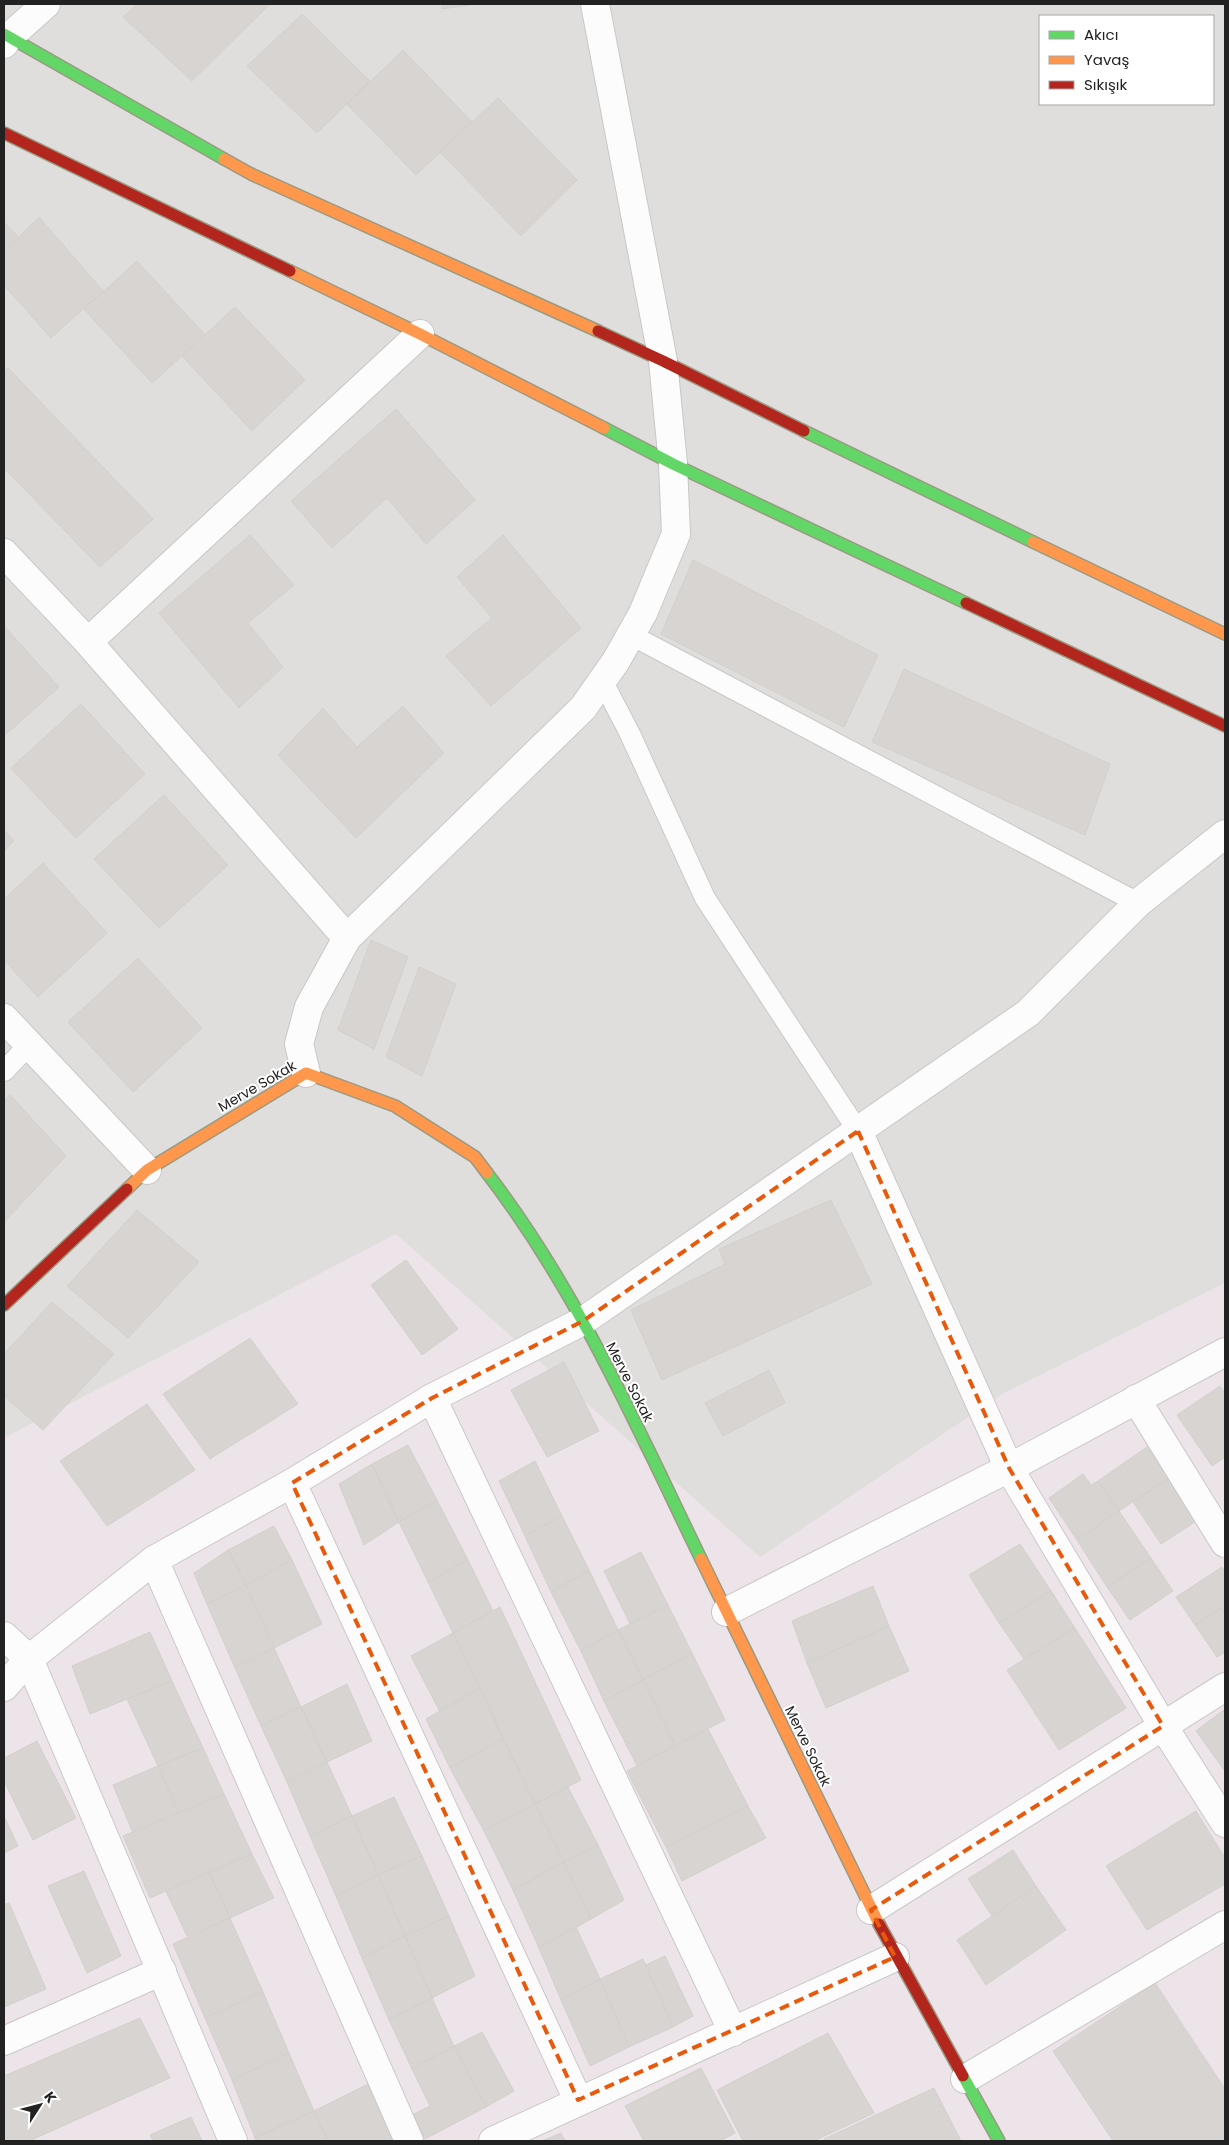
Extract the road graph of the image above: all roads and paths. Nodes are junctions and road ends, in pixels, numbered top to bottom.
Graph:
1 (46, 4) edge
2 (595, 4) edge
3 (5, 39) edge
4 (4, 133) edge
5 (420, 334) junction
6 (664, 361) junction
7 (673, 464) junction
8 (4, 554) edge
9 (1225, 634) edge
10 (631, 635) junction
11 (88, 642) junction
12 (602, 680) junction
13 (1225, 726) edge
14 (1225, 834) edge
15 (1138, 903) junction
16 (347, 938) junction
17 (4, 1018) edge
18 (29, 1045) junction
19 (4, 1070) edge
20 (306, 1073) junction
21 (858, 1131) junction
22 (147, 1170) junction
23 (4, 1305) edge
24 (583, 1321) junction
25 (1225, 1352) edge
26 (432, 1398) junction
27 (1136, 1400) junction
28 (1009, 1468) junction
29 (292, 1483) junction
30 (1225, 1543) edge
31 (154, 1560) junction
32 (726, 1612) junction
33 (4, 1636) edge
34 (29, 1660) junction
35 (4, 1687) edge
36 (1225, 1687) edge
37 (1162, 1726) junction
38 (1225, 1823) edge
39 (871, 1910) junction
40 (1225, 1925) edge
41 (895, 1957) junction
42 (162, 1971) junction
43 (733, 2032) junction
44 (4, 2041) edge
45 (965, 2079) junction
46 (578, 2100) junction
47 (233, 2141) edge
48 (409, 2141) edge
49 (492, 2141) edge
50 (999, 2141) edge

1 - 3 street
2 - 6 street
3 - 6 main road
4 - 5 main road
5 - 7 main road
5 - 11 street
6 - 7 street
6 - 9 main road
7 - 10 street
7 - 13 main road
8 - 11 street
10 - 12 street
10 - 15 lane
11 - 16 street
12 - 16 street
12 - 21 lane
14 - 15 street
15 - 21 street
16 - 20 street
17 - 18 street
18 - 19 lane
18 - 22 street
20 - 22 main road, Merve Sokak
20 - 24 main road, Merve Sokak
21 - 24 street
21 - 28 street
22 - 23 main road, Merve Sokak
24 - 26 street
24 - 32 main road, Merve Sokak
25 - 27 street
26 - 29 street
26 - 43 street
27 - 28 street
27 - 30 street
28 - 32 street
28 - 37 street
29 - 31 street
29 - 46 street
31 - 34 street
31 - 48 street
32 - 39 main road, Merve Sokak
33 - 34 street
34 - 35 street
34 - 42 street
36 - 37 street
37 - 38 street
37 - 39 street
39 - 41 main road, Merve Sokak
40 - 45 street
41 - 43 street
41 - 45 main road, Merve Sokak
42 - 44 street
42 - 47 street
43 - 46 street
45 - 50 main road, Merve Sokak
46 - 49 street

